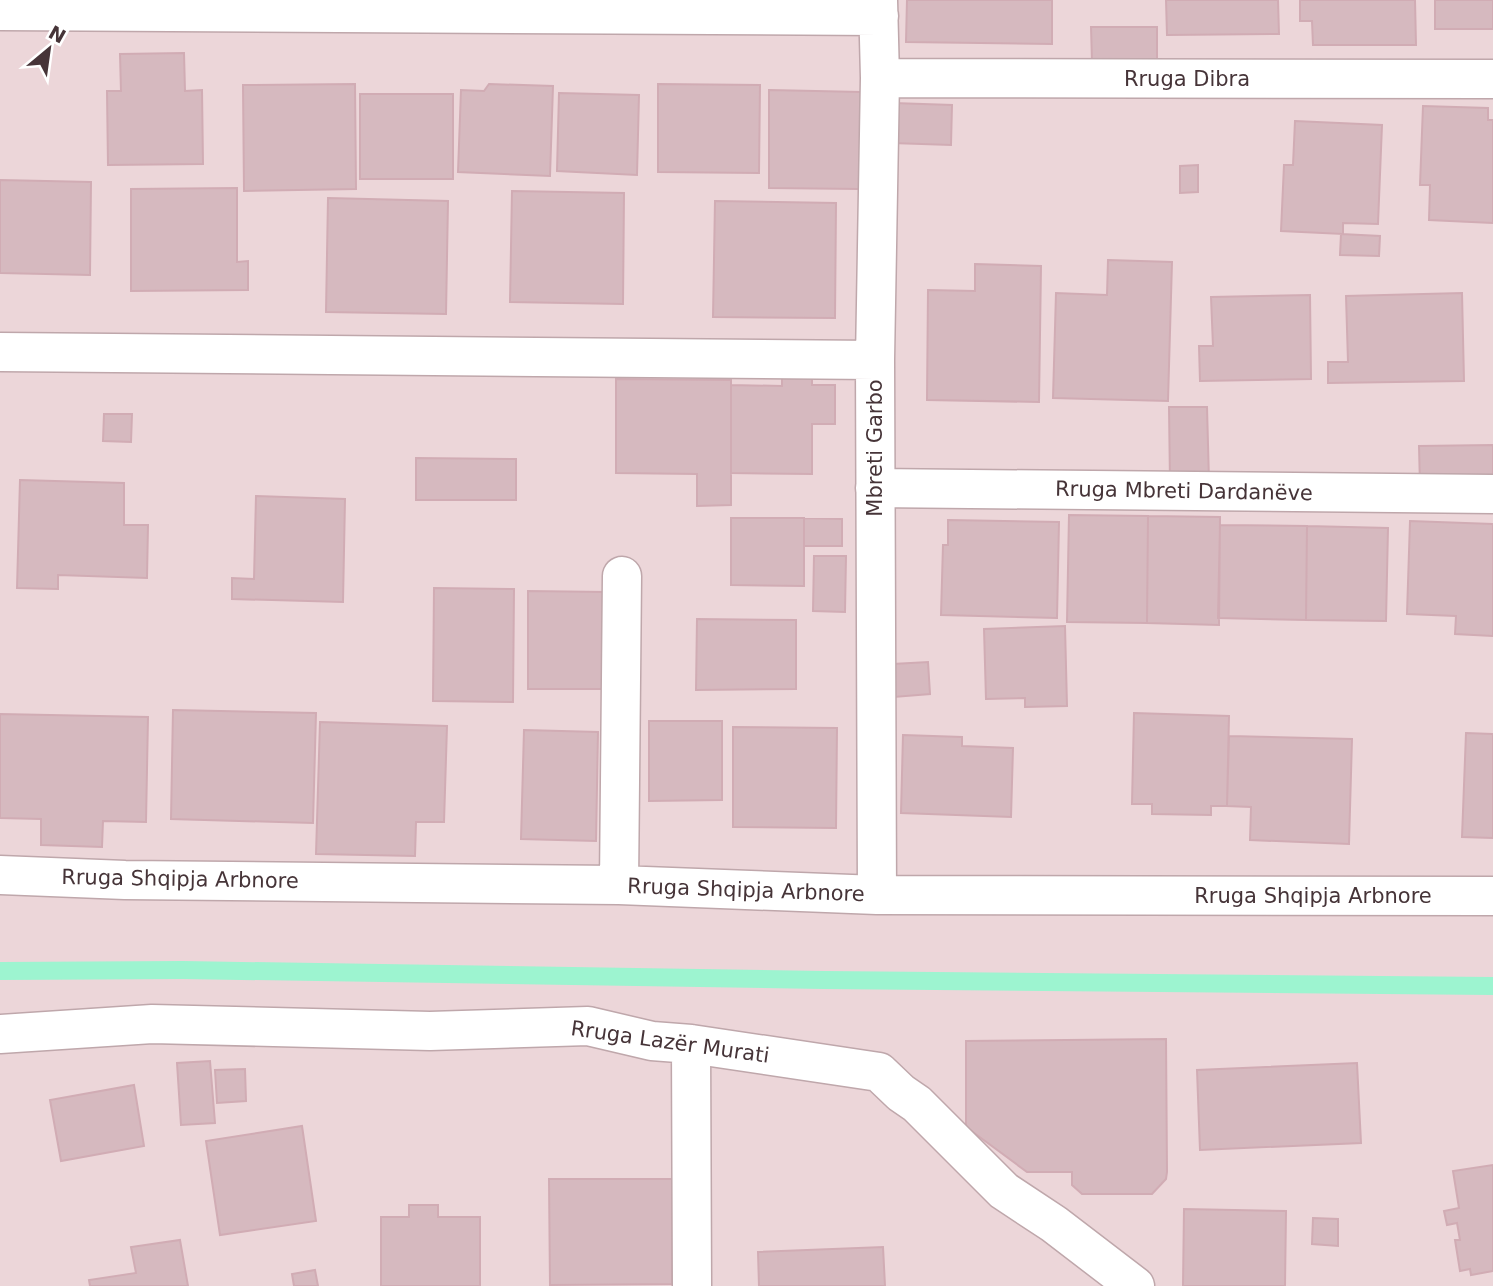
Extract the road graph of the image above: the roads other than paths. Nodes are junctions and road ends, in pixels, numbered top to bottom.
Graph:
1 (879, 8) edge
2 (0, 11) edge
3 (880, 78) junction
4 (1493, 79) edge
5 (0, 352) edge
6 (875, 360) junction
7 (875, 488) junction
8 (1493, 494) edge
9 (622, 576) dead end
10 (0, 875) edge
11 (619, 885) junction
12 (877, 895) junction
13 (1493, 896) edge
14 (0, 1034) edge
15 (691, 1044) junction
16 (692, 1286) edge
17 (1135, 1286) edge

1 - 2 street
1 - 3 street, Mbreti Garbo
3 - 4 street, Rruga Dibra
3 - 6 street, Mbreti Garbo
5 - 6 street
6 - 7 street, Mbreti Garbo
7 - 8 street, Rruga Mbreti Dardanëve
7 - 12 street, Mbreti Garbo
9 - 11 street
10 - 11 street, Rruga Shqipja Arbnore
11 - 12 street, Rruga Shqipja Arbnore
12 - 13 street, Rruga Shqipja Arbnore
14 - 15 street, Rruga Lazër Murati
15 - 16 street
15 - 17 street, Rruga Lazër Murati

